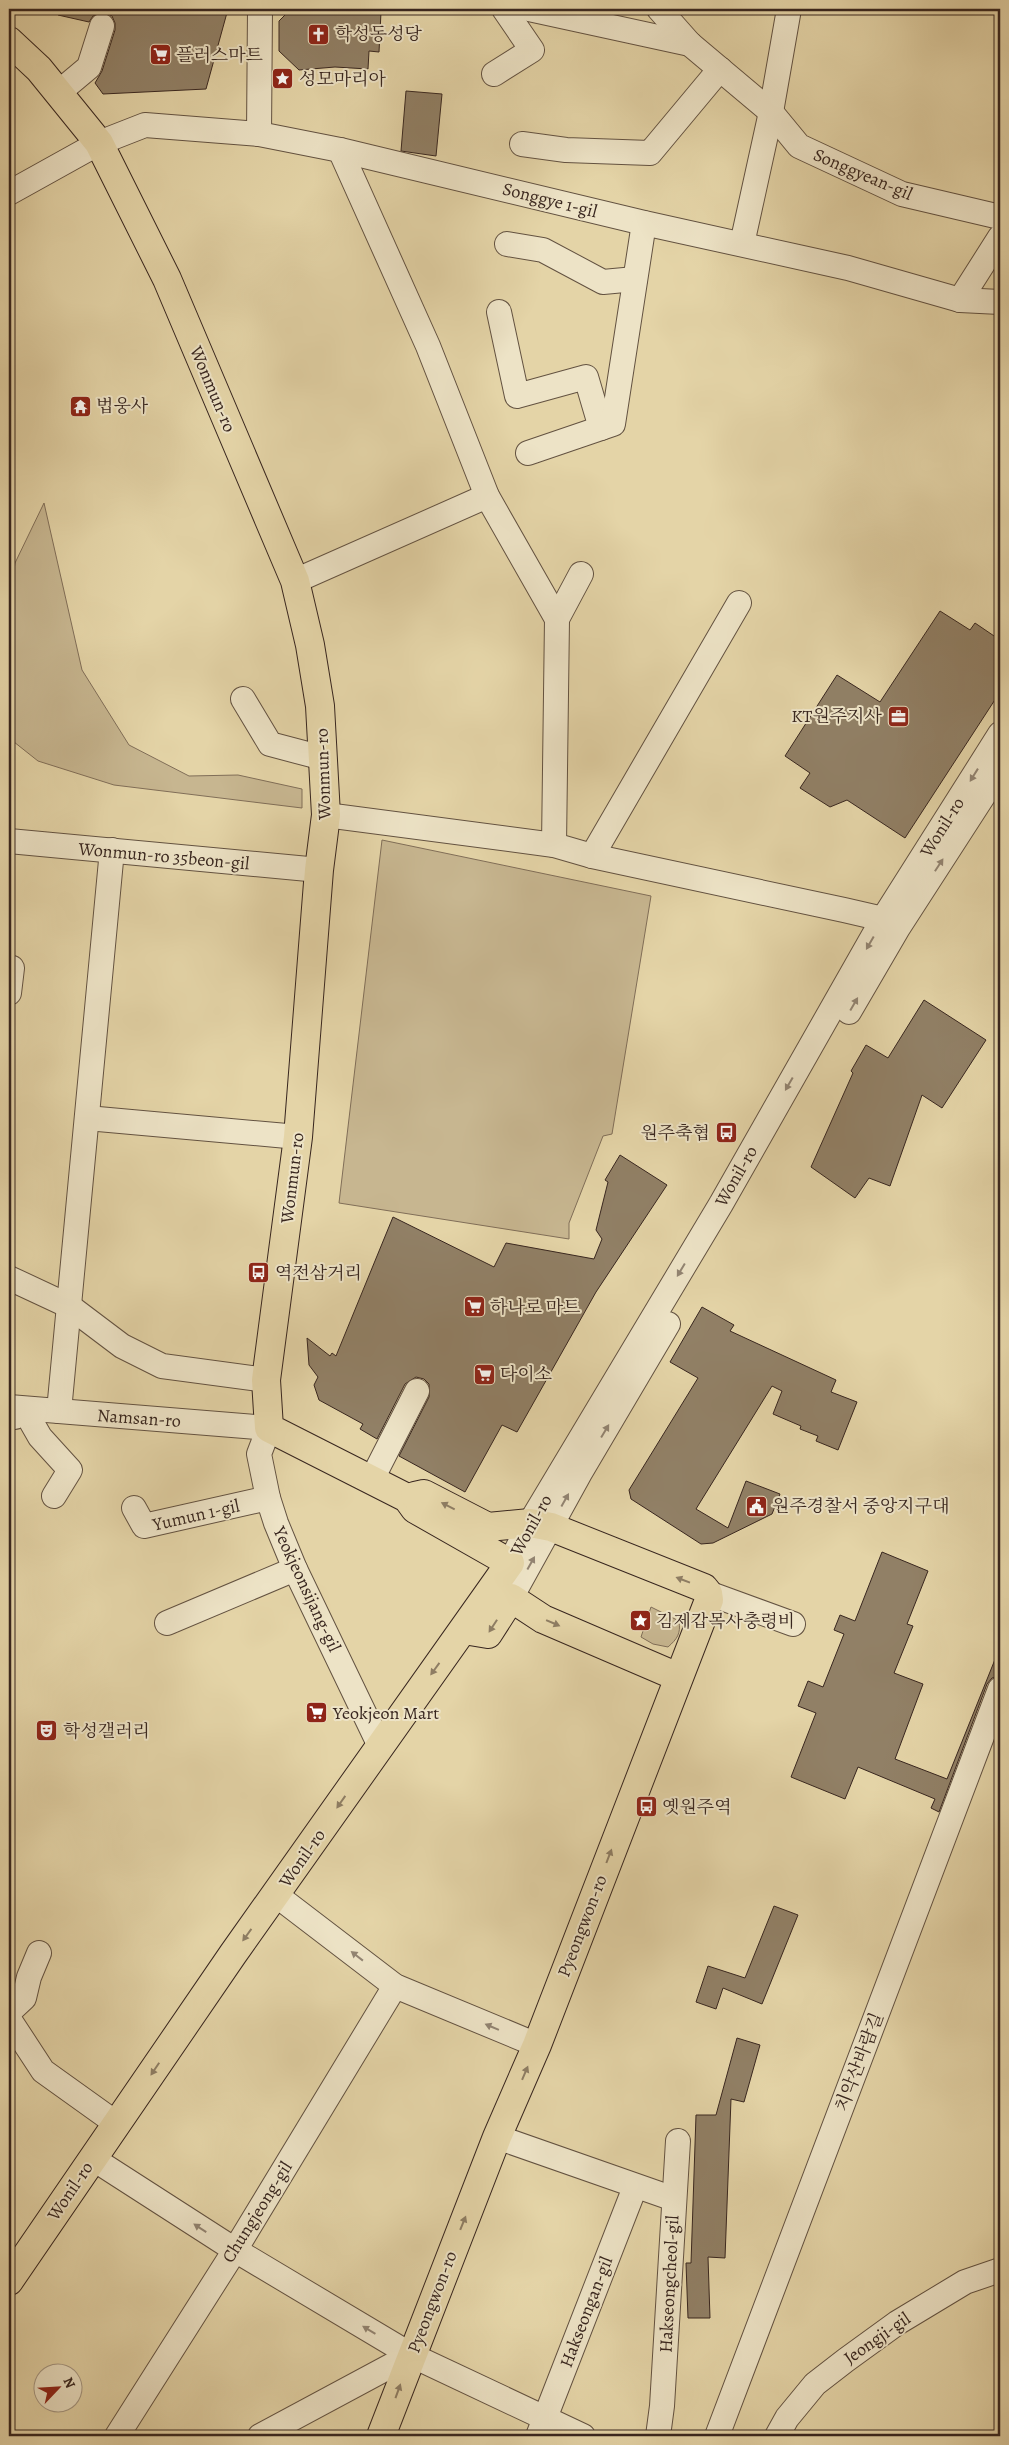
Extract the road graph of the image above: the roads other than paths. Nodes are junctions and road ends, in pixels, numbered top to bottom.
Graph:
1 (260, 9) edge
2 (504, 9) edge
3 (531, 9) edge
4 (658, 9) edge
5 (789, 9) edge
6 (102, 26) dead end
7 (9, 42) edge
8 (690, 44) junction
9 (720, 69) junction
10 (494, 74) dead end
11 (58, 93) junction
12 (771, 112) junction
13 (259, 134) junction
14 (99, 143) junction
15 (522, 144) dead end
16 (340, 150) junction
17 (9, 193) edge
18 (1000, 217) edge
19 (644, 223) junction
20 (1000, 237) edge
21 (507, 244) dead end
22 (742, 244) junction
23 (635, 279) junction
24 (960, 300) junction
25 (1000, 302) edge
26 (498, 312) dead end
27 (601, 428) junction
28 (528, 454) dead end
29 (488, 496) junction
30 (581, 574) dead end
31 (295, 581) junction
32 (739, 603) dead end
33 (557, 619) junction
34 (243, 699) dead end
35 (1000, 734) edge
36 (323, 758) junction
37 (1000, 770) edge
38 (326, 815) junction
39 (9, 842) edge
40 (554, 845) junction
41 (112, 850) junction
42 (592, 856) junction
43 (319, 870) junction
44 (891, 923) junction
45 (12, 968) dead end
46 (9, 992) edge
47 (87, 1118) junction
48 (298, 1137) junction
49 (9, 1278) edge
50 (69, 1306) junction
51 (266, 1380) junction
52 (416, 1391) dead end
53 (59, 1411) junction
54 (14, 1413) edge
55 (269, 1428) junction
56 (372, 1479) junction
57 (54, 1496) dead end
58 (268, 1498) junction
59 (407, 1498) junction
60 (134, 1508) dead end
61 (540, 1525) junction
62 (510, 1564) junction
63 (295, 1570) junction
64 (708, 1593) junction
65 (511, 1598) junction
66 (167, 1623) dead end
67 (793, 1624) dead end
68 (464, 1630) junction
69 (678, 1677) junction
70 (1000, 1689) edge
71 (380, 1746) junction
72 (276, 1895) junction
73 (39, 1953) dead end
74 (395, 1986) junction
75 (9, 2012) edge
76 (9, 2019) edge
77 (536, 2045) junction
78 (118, 2124) junction
79 (497, 2137) junction
80 (678, 2141) dead end
81 (92, 2158) junction
82 (635, 2187) junction
83 (674, 2199) junction
84 (234, 2250) junction
85 (1000, 2270) edge
86 (9, 2281) edge
87 (411, 2356) junction
88 (541, 2427) edge
89 (117, 2436) edge
90 (260, 2436) edge
91 (381, 2436) edge
92 (583, 2436) edge
93 (658, 2436) edge
94 (717, 2436) edge
95 (777, 2436) edge

1 - 13 street
2 - 10 street
3 - 8 street, Songgyean-gil
4 - 8 street, Songgyean-gil
5 - 12 street
6 - 11 street
7 - 11 main road, Wonmun-ro
8 - 9 street, Songgyean-gil
9 - 12 street, Songgyean-gil
9 - 15 street
11 - 14 main road, Wonmun-ro
12 - 18 street, Songgyean-gil
12 - 22 street
13 - 14 street, Songgye 1-gil
13 - 16 street, Songgye 1-gil
14 - 17 street, Songgye 1-gil
14 - 31 main road, Wonmun-ro
16 - 19 street, Songgye 1-gil
16 - 29 street
19 - 22 street, Songgye 1-gil
19 - 23 street
20 - 24 street
21 - 23 street
22 - 24 street, Songgye 1-gil
23 - 27 street
24 - 25 street, Songgye 1-gil
26 - 27 street
27 - 28 street
29 - 31 street
29 - 33 street
30 - 33 street
31 - 36 main road, Wonmun-ro
32 - 42 street
33 - 40 street
34 - 36 street
35 -> 44 street, Wonil-ro
36 - 38 main road, Wonmun-ro
44 -> 37 street, Wonil-ro
38 - 40 street
38 - 43 main road, Wonmun-ro
39 - 41 street, Wonmun-ro 35beon-gil
40 - 42 street
41 - 43 street, Wonmun-ro 35beon-gil
41 - 47 street
42 - 44 street
43 - 48 main road, Wonmun-ro
44 -> 61 street, Wonil-ro
61 -> 44 street, Wonil-ro
45 - 46 street
47 - 48 street
47 - 50 street
48 - 51 main road, Wonmun-ro
49 - 50 street
50 - 51 street
50 - 53 street
51 - 55 main road, Wonmun-ro
52 - 56 street
53 - 54 street, Namsan-ro
53 - 55 street, Namsan-ro
54 - 57 street
55 - 56 main road
55 - 58 street, Yeokjeonsijang-gil
56 - 59 main road
58 - 60 street, Yumun 1-gil
58 - 63 street, Yeokjeonsijang-gil
61 -> 59 main road
59 - 62 main road
61 - 62 street, Wonil-ro
64 -> 61 main road
65 -> 61 street
62 - 65 street
62 - 68 main road, Wonil-ro
63 - 66 street
63 - 71 street, Yeokjeonsijang-gil
64 - 67 street
64 - 69 main road, Pyeongwon-ro
65 -> 68 main road
65 -> 69 main road
68 -> 71 main road, Wonil-ro
77 -> 69 main road, Pyeongwon-ro
70 - 94 street, 치악산바람길
71 -> 72 main road, Wonil-ro
74 -> 72 street
72 -> 78 main road, Wonil-ro
73 - 75 street
77 -> 74 street
74 - 84 street, Chungjeong-gil
76 - 78 street
79 -> 77 main road, Pyeongwon-ro
78 - 81 main road, Wonil-ro
79 - 82 street, Hakseongcheol-gil
87 -> 79 main road, Pyeongwon-ro
80 - 83 street
84 -> 81 street
81 - 86 main road, Wonil-ro
82 - 83 street, Hakseongcheol-gil
82 - 88 street, Hakseongan-gil
83 - 93 street, Hakseongcheol-gil
87 -> 84 street
84 - 89 street, Chungjeong-gil
85 - 95 street, Jeongji-gil
87 - 88 street
87 - 90 street
91 -> 87 main road, Pyeongwon-ro
88 - 92 street

